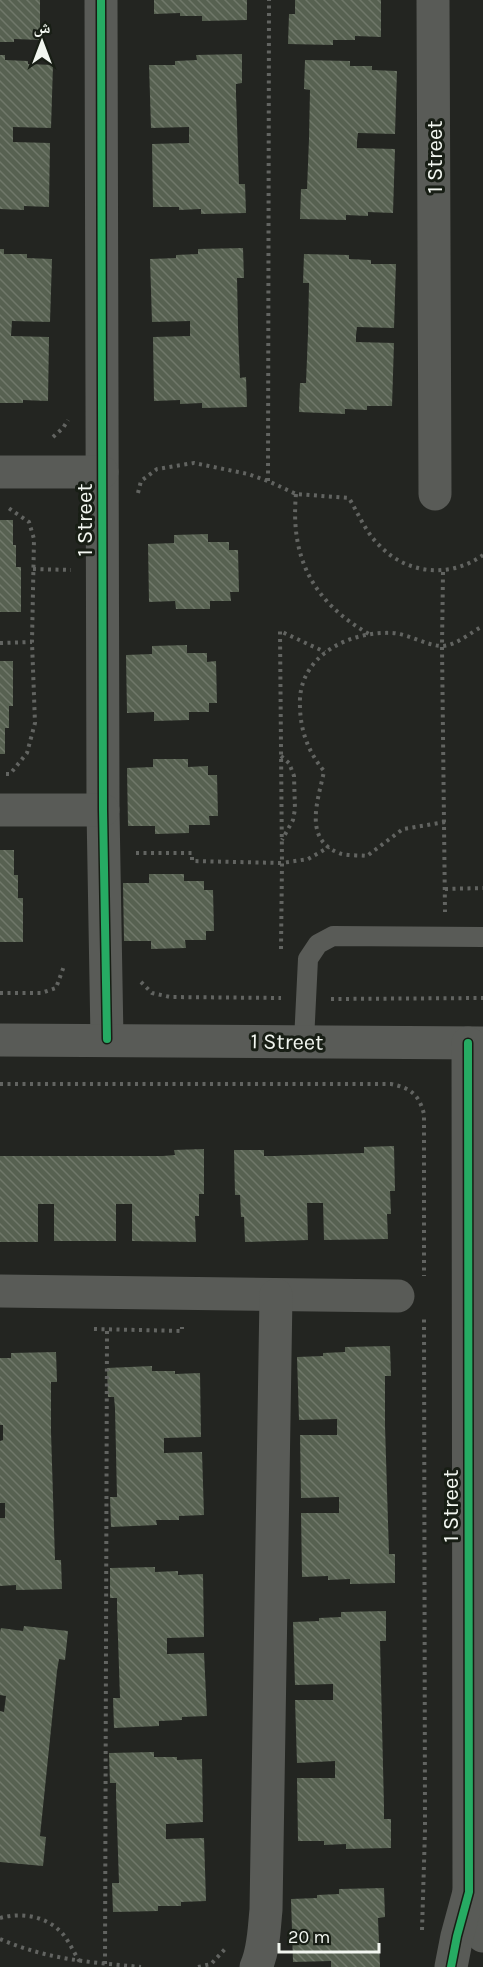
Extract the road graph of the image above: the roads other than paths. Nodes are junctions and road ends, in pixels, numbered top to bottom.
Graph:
1 (101, 0) edge
2 (433, 0) edge
3 (3, 472) edge
4 (102, 472) junction
5 (435, 494) dead end
6 (0, 810) edge
7 (103, 810) junction
8 (483, 937) edge
9 (0, 1040) edge
10 (107, 1040) junction
11 (304, 1041) junction
12 (475, 1043) edge
13 (0, 1291) edge
14 (276, 1294) junction
15 (416, 1296) road end
16 (469, 1892) junction
17 (483, 1936) edge
18 (256, 1967) edge
19 (451, 1967) edge

1 - 4 street, 1 Street
2 - 5 street, 1 Street
3 - 4 street, 1 Street
4 - 7 street, 1 Street
6 - 7 street
7 - 10 street, 1 Street
8 - 11 lane
9 - 10 street, 1 Street
10 - 11 street, 1 Street
11 - 12 street, 1 Street
12 - 16 street, 1 Street
13 - 14 street
14 - 15 street
14 - 18 street
16 - 17 street, 1 Street
16 - 19 street, 1 Street

